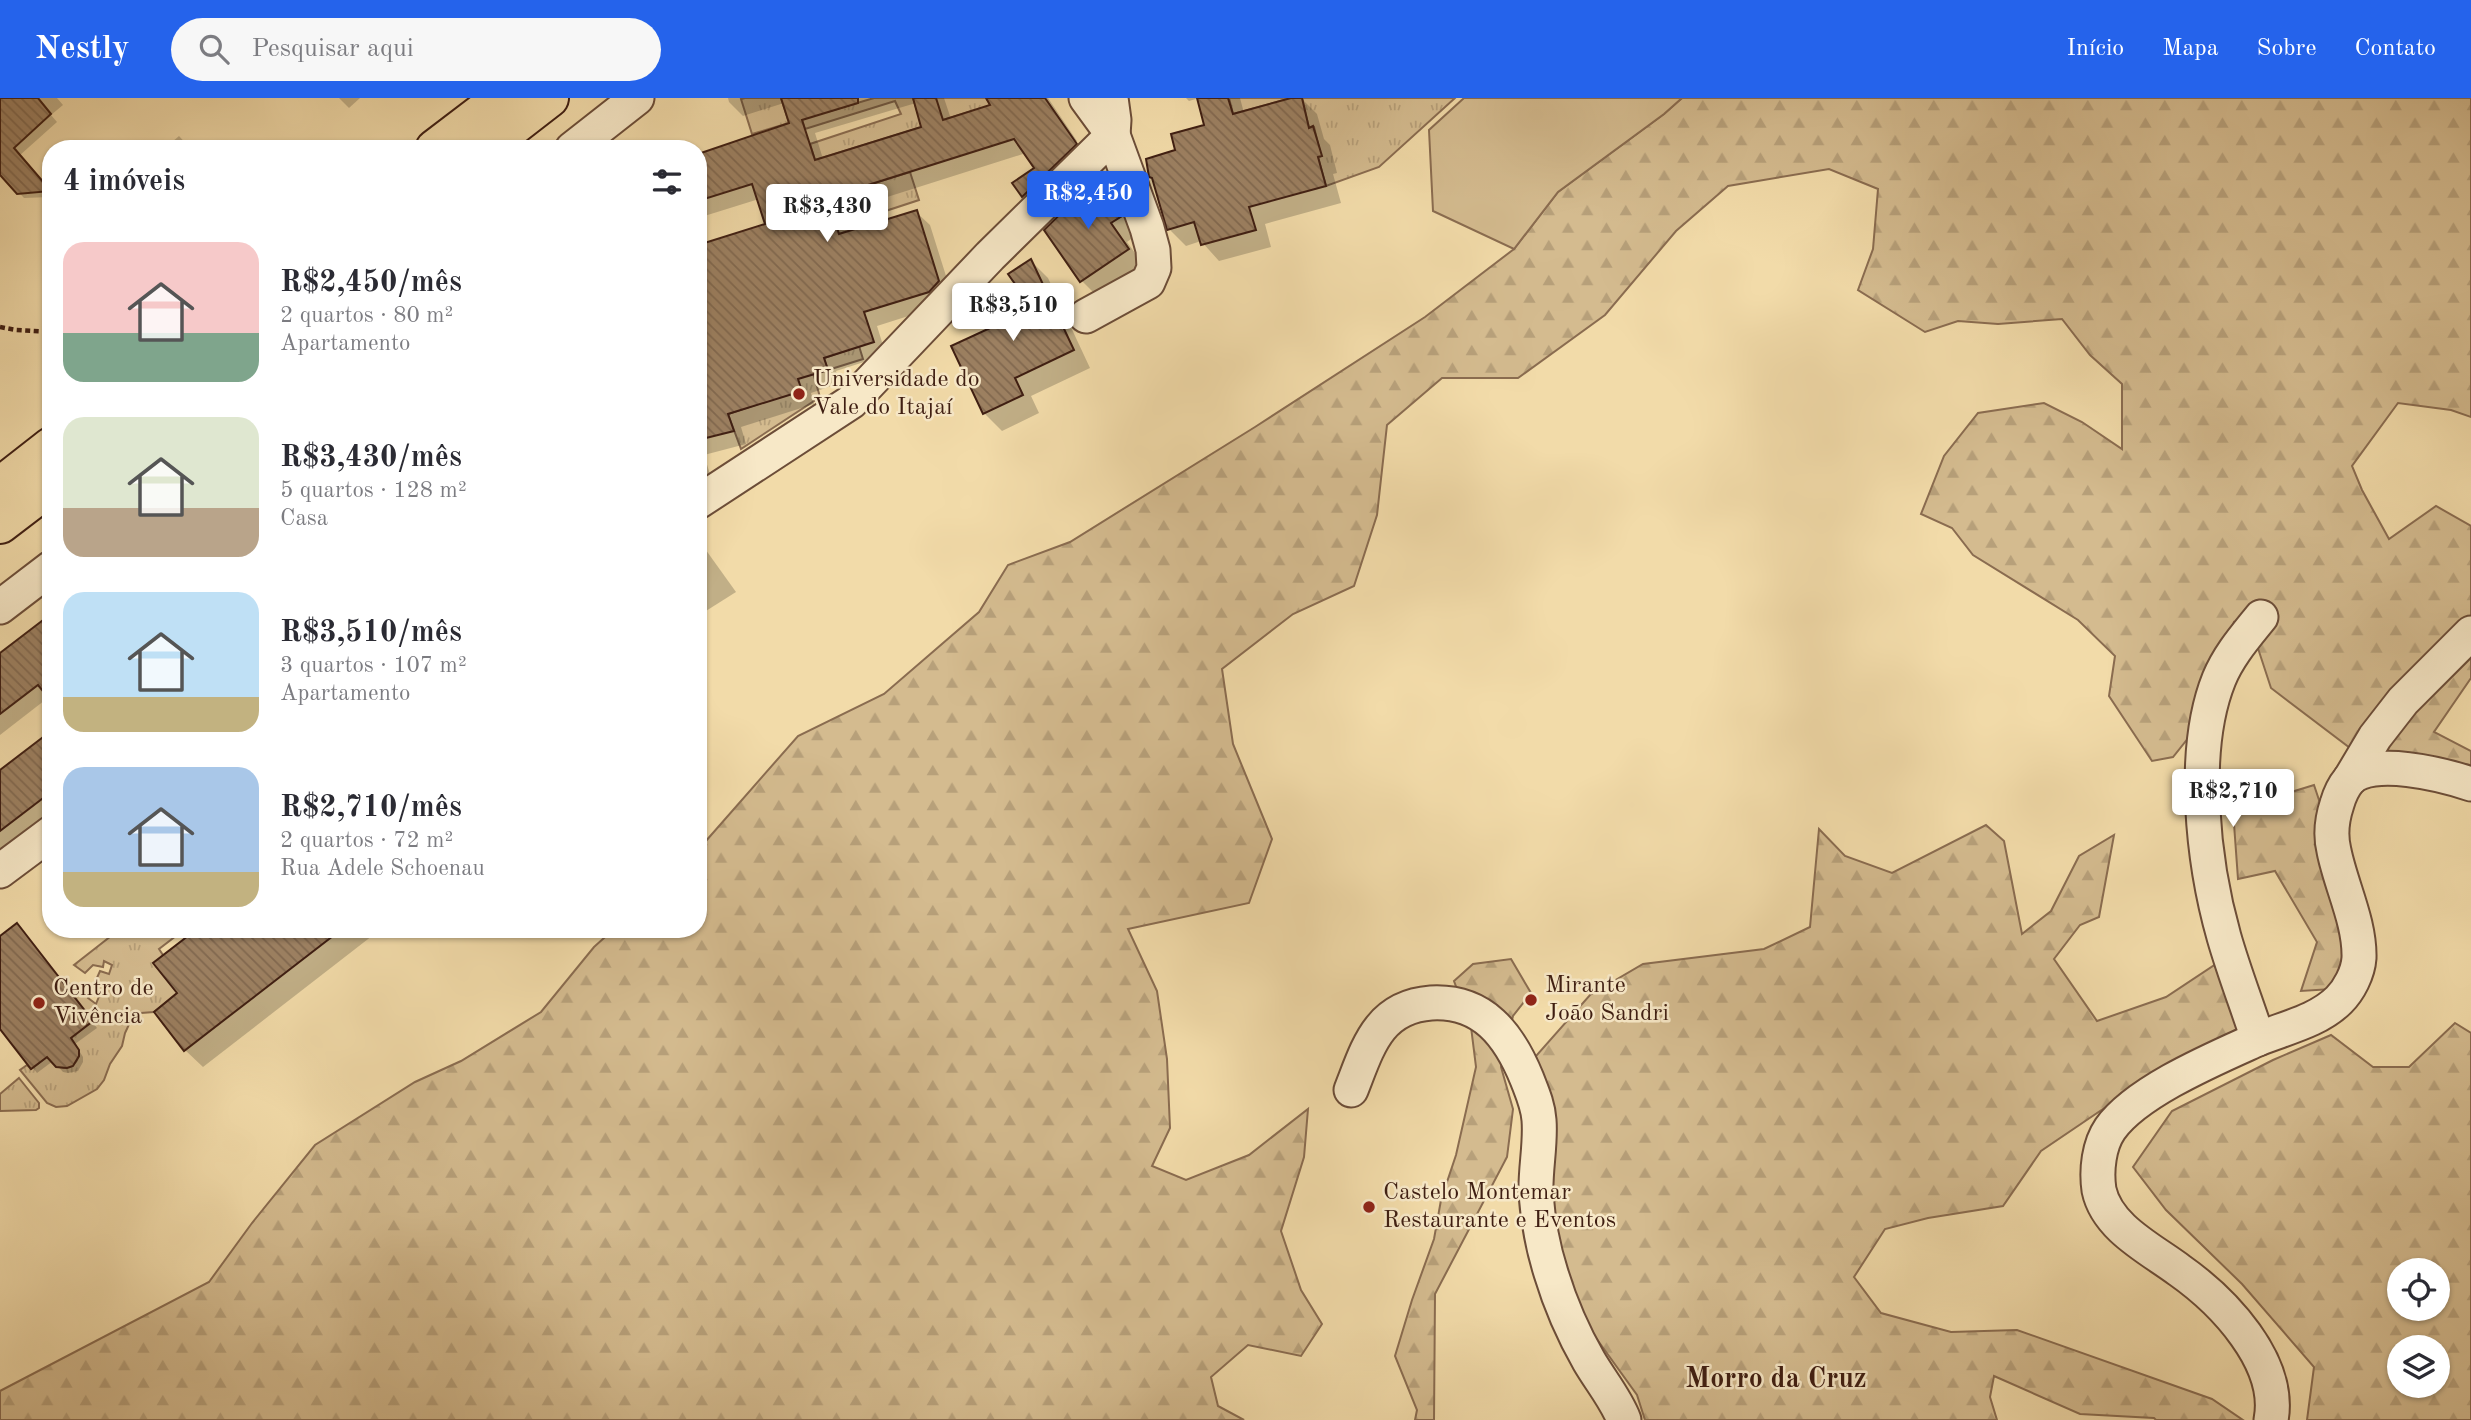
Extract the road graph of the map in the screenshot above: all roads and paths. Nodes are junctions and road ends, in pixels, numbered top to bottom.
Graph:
1 (502, 98) edge
2 (549, 98) edge
3 (637, 98) edge
4 (1086, 98) edge
5 (1111, 98) edge
6 (1113, 135) junction
7 (447, 140) edge
8 (498, 140) edge
9 (583, 140) edge
10 (1086, 316) dead end
11 (0, 327) edge
12 (42, 331) edge
13 (42, 454) edge
14 (0, 487) edge
15 (42, 492) edge
16 (707, 496) edge
17 (0, 524) edge
18 (42, 575) edge
19 (0, 607) edge
20 (2261, 617) dead end
21 (2471, 633) edge
22 (2350, 779) junction
23 (2471, 784) edge
24 (42, 840) edge
25 (0, 871) edge
26 (2258, 1039) junction
27 (1351, 1090) dead end
28 (1624, 1420) edge
29 (2271, 1420) edge

1 - 7 main road
2 - 8 main road
3 - 9 street
4 - 6 street
5 - 6 street
6 - 10 street
6 - 16 street
11 - 12 path
13 - 14 main road
15 - 17 main road
18 - 19 street
20 - 26 street
21 - 22 street
22 - 23 street
22 - 26 street
24 - 25 street
26 - 29 street
27 - 28 street

